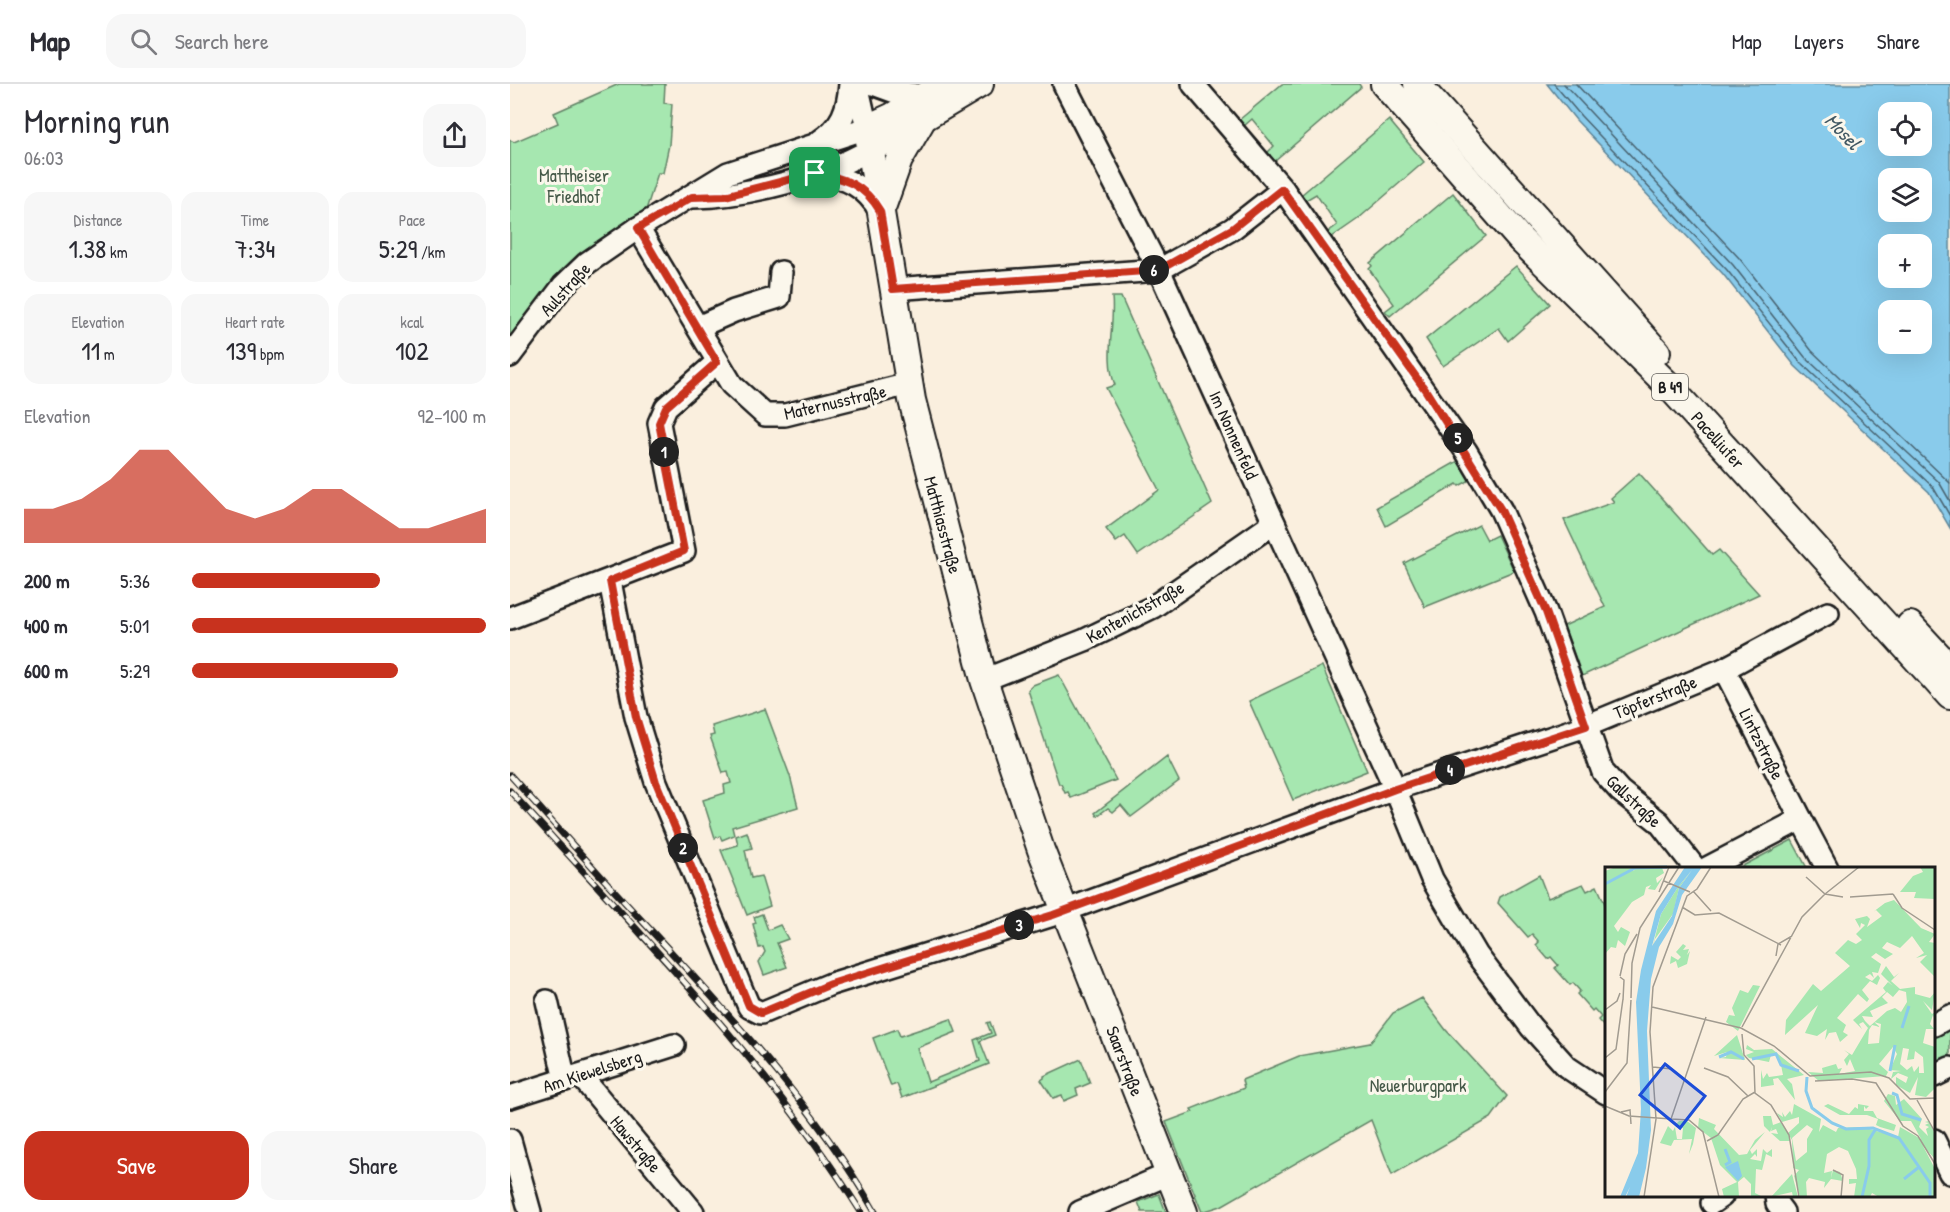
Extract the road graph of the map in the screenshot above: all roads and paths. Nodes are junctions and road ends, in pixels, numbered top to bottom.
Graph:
1 (850, 84) edge
2 (857, 84) edge
3 (873, 84) edge
4 (980, 84) edge
5 (1064, 84) edge
6 (1193, 84) edge
7 (1384, 84) edge
8 (1417, 84) edge
9 (1440, 84) edge
10 (930, 100) edge
11 (869, 138) junction
12 (813, 147) junction
13 (815, 173) junction
14 (1282, 189) junction
15 (1515, 194) junction
16 (692, 197) junction
17 (880, 211) junction
18 (638, 228) junction
19 (1159, 270) junction
20 (782, 272) dead end
21 (893, 289) junction
22 (698, 327) junction
23 (510, 356) edge
24 (717, 362) junction
25 (909, 384) junction
26 (1274, 523) junction
27 (610, 581) junction
28 (1827, 613) dead end
29 (511, 615) edge
30 (1950, 668) edge
31 (1724, 669) junction
32 (984, 680) junction
33 (1950, 696) edge
34 (1586, 726) junction
35 (1395, 789) junction
36 (1801, 819) junction
37 (1694, 867) edge
38 (1709, 867) edge
39 (1826, 867) edge
40 (1065, 910) junction
41 (547, 1001) dead end
42 (1950, 1016) edge
43 (1935, 1024) edge
44 (674, 1045) dead end
45 (1950, 1068) edge
46 (1935, 1076) edge
47 (573, 1078) junction
48 (1605, 1092) edge
49 (510, 1097) edge
50 (510, 1140) edge
51 (1935, 1142) edge
52 (1950, 1173) edge
53 (1169, 1174) junction
54 (1776, 1197) edge
55 (530, 1212) edge
56 (693, 1212) edge
57 (1080, 1212) edge
58 (1184, 1212) edge
59 (1784, 1212) edge

1 - 12 street
2 - 11 street
3 - 10 street
4 - 10 main road
5 - 19 street, Im Nonnenfeld
6 - 14 street, Gallstraße
7 - 33 main road, Pacelliufer / B 49
8 - 15 main road, Pacelliufer / B 49
9 - 15 main road
10 - 11 main road
10 - 17 main road
11 - 12 street, Aulstraße
11 - 13 street, Aulstraße
11 - 17 main road, Matthiasstraße
12 - 16 street, Aulstraße
13 - 16 street, Aulstraße
13 - 17 street
14 - 19 street
14 - 34 street, Gallstraße
15 - 30 main road, Pacelliufer / B 49
16 - 18 street, Aulstraße
17 - 21 main road, Matthiasstraße
18 - 22 street, Maternusstraße
18 - 23 street, Aulstraße
19 - 21 street
19 - 26 street, Im Nonnenfeld
20 - 22 street
21 - 25 main road, Matthiasstraße
22 - 24 street, Maternusstraße
24 - 25 street, Maternusstraße
24 - 27 street
25 - 32 main road, Matthiasstraße
26 - 32 street, Kentenichstraße
26 - 35 street, Im Nonnenfeld
27 - 29 street
27 - 40 street, Töpferstraße
28 - 31 street, Töpferstraße
31 - 34 street, Töpferstraße
31 - 36 street, Lintzstraße
32 - 40 main road, Matthiasstraße
34 - 35 street, Töpferstraße
34 - 37 street, Gallstraße
35 - 40 street, Töpferstraße
35 - 48 street, Im Nonnenfeld
36 - 38 street
36 - 39 street, Lintzstraße
40 - 53 main road, Saarstraße
41 - 47 street
42 - 43 street
44 - 47 street, Am Kiewelsberg
45 - 46 street
47 - 49 street, Am Kiewelsberg
47 - 56 street, Hawstraße
50 - 55 street
51 - 52 street
53 - 57 street
53 - 58 main road, Saarstraße
54 - 59 street

